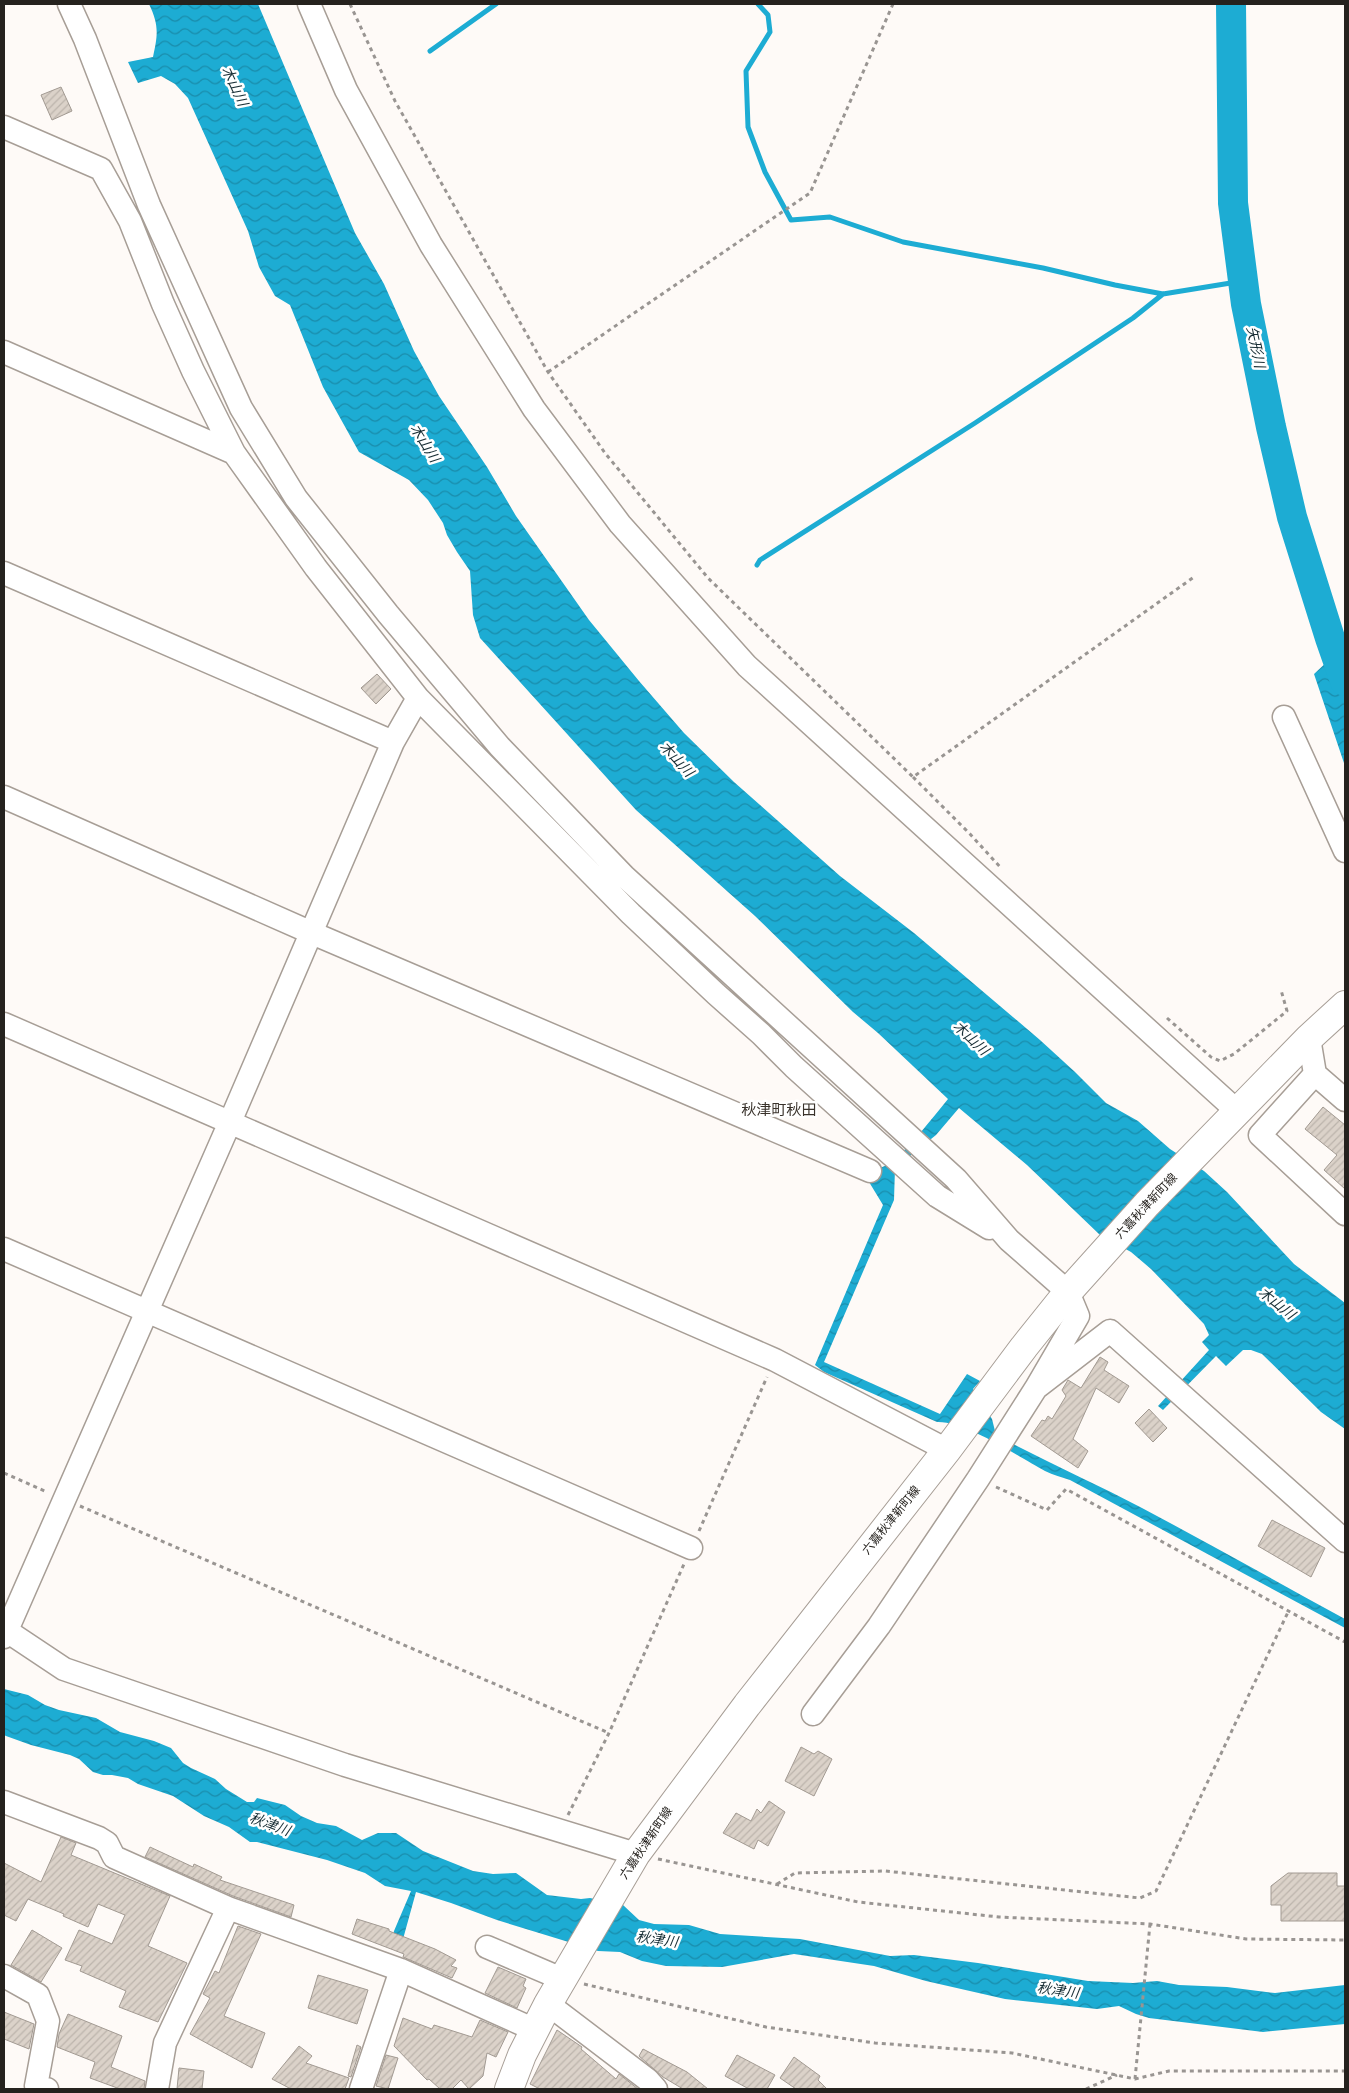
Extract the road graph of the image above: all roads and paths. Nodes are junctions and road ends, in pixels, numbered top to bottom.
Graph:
1 (69, 4) edge
2 (309, 4) edge
3 (350, 4) edge
4 (893, 4) edge
5 (4, 127) edge
6 (4, 352) edge
7 (548, 372) junction
8 (234, 453) junction
9 (4, 573) edge
10 (1194, 577) dead end
11 (418, 698) junction
12 (1284, 717) dead end
13 (393, 742) junction
14 (913, 777) junction
15 (4, 797) edge
16 (1345, 851) edge
17 (1003, 871) dead end
18 (312, 932) junction
19 (1282, 990) dead end
20 (1345, 1005) edge
21 (1166, 1017) dead end
22 (4, 1024) edge
23 (1309, 1038) junction
24 (1314, 1074) junction
25 (1345, 1100) edge
26 (1237, 1111) junction
27 (230, 1122) junction
28 (870, 1171) dead end
29 (1345, 1214) edge
30 (1009, 1240) junction
31 (4, 1249) edge
32 (1068, 1292) junction
33 (147, 1312) junction
34 (774, 1360) junction
35 (1036, 1388) junction
36 (947, 1450) junction
37 (4, 1473) edge
38 (978, 1479) junction
39 (64, 1500) junction
40 (1345, 1540) edge
41 (691, 1548) junction
42 (1289, 1610) junction
43 (6, 1634) edge
44 (1345, 1642) edge
45 (813, 1714) dead end
46 (609, 1733) junction
47 (4, 1802) edge
48 (560, 1831) junction
49 (636, 1854) junction
50 (777, 1885) junction
51 (228, 1908) junction
52 (1150, 1924) junction
53 (1345, 1940) edge
54 (486, 1947) dead end
55 (401, 1970) junction
56 (4, 1976) edge
57 (562, 1979) junction
58 (548, 2004) junction
59 (535, 2030) junction
60 (1345, 2071) edge
61 (1118, 2075) junction
62 (1135, 2079) junction
63 (47, 2089) edge
64 (157, 2089) edge
65 (361, 2089) edge
66 (509, 2089) edge
67 (656, 2089) edge
68 (1086, 2089) edge

1 - 30 street
2 - 26 street
3 - 7 path
4 - 7 path
5 - 8 street
6 - 8 street
7 - 14 path
8 - 11 street
9 - 13 street
10 - 14 path
11 - 13 street
11 - 30 street
12 - 16 street
13 - 18 street
14 - 17 path
15 - 18 street
18 - 27 street
18 - 28 street
19 - 21 path
20 - 23 main road, 六嘉秋津新町線
22 - 27 street
23 - 24 street
23 - 26 main road, 六嘉秋津新町線
24 - 25 street
24 - 29 street
26 - 32 main road, 六嘉秋津新町線
27 - 33 street
27 - 34 street
30 - 32 street
31 - 33 street
32 - 35 street
32 - 36 main road, 六嘉秋津新町線
33 - 39 street
33 - 41 street
34 - 36 street
34 - 41 path
35 - 38 street
35 - 40 street
36 - 49 main road, 六嘉秋津新町線
37 - 39 path
38 - 42 path
38 - 45 street
39 - 43 street
39 - 46 path
41 - 46 path
42 - 44 path
42 - 50 path
43 - 48 street
46 - 48 path
47 - 51 street
48 - 49 street
49 - 50 path
49 - 57 main road, 六嘉秋津新町線
50 - 52 path
51 - 55 street
51 - 64 street
52 - 53 path
52 - 62 path
54 - 57 street
55 - 59 street
55 - 65 street
56 - 63 street
57 - 58 main road, 六嘉秋津新町線
57 - 61 path
58 - 59 main road, 六嘉秋津新町線
58 - 67 street
59 - 66 main road, 六嘉秋津新町線
60 - 62 path
61 - 62 path
61 - 68 path

